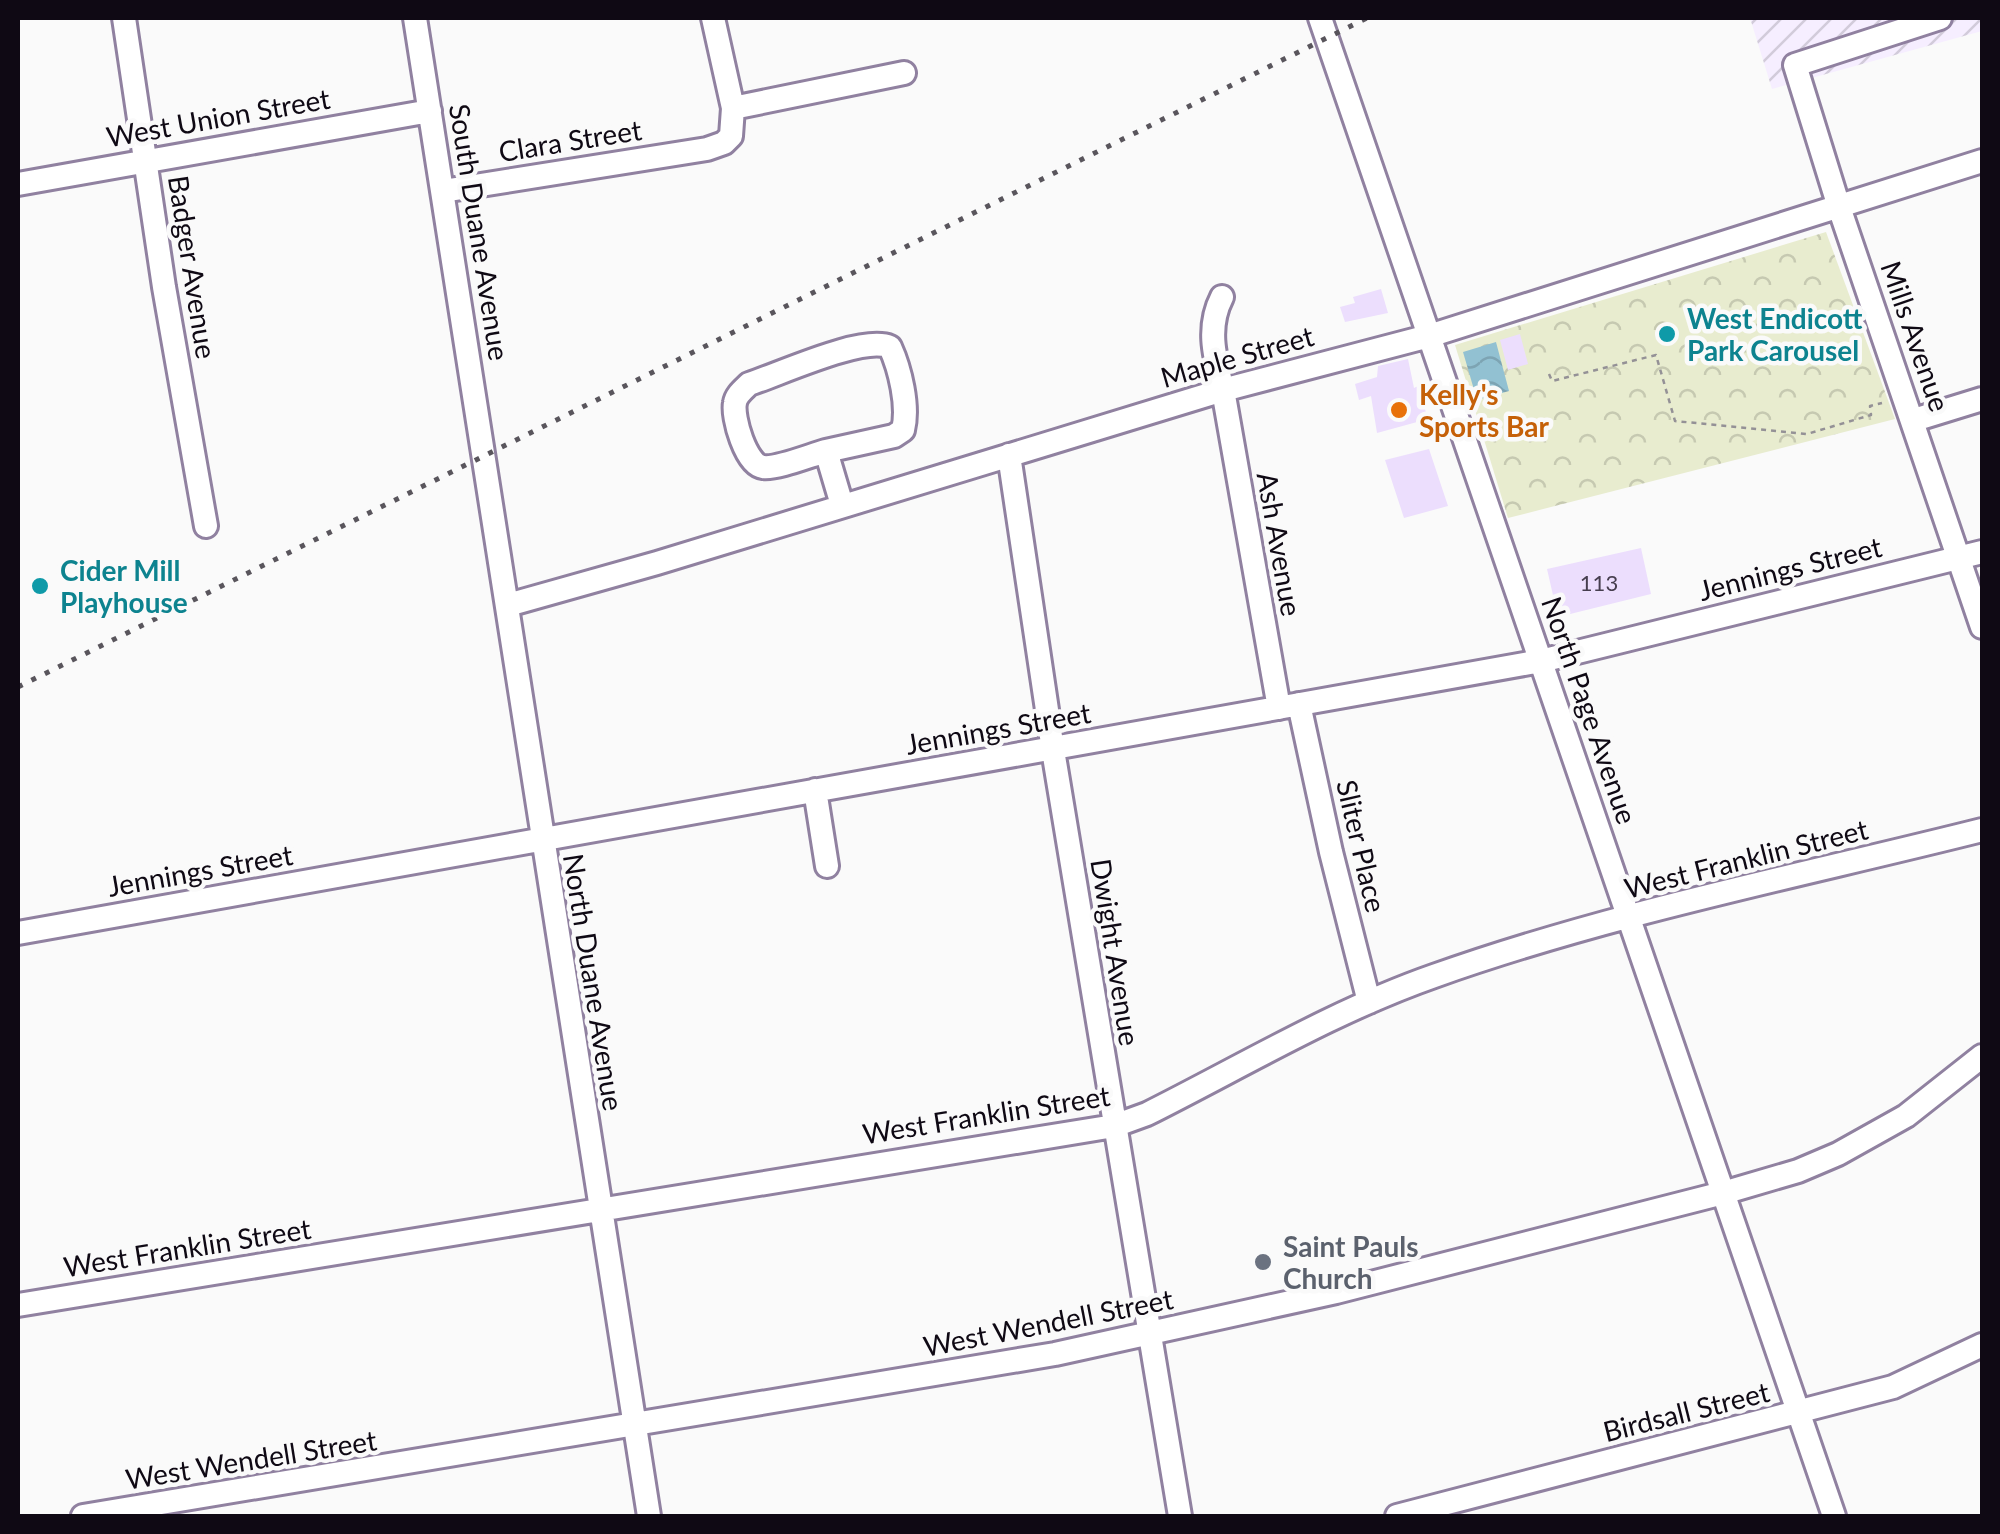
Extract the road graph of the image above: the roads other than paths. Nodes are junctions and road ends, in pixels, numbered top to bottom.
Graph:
1 (124, 18) edge
2 (415, 18) edge
3 (714, 18) edge
4 (1940, 18) edge
5 (1324, 27) edge
6 (904, 73) dead end
7 (734, 108) junction
8 (430, 111) junction
9 (147, 160) junction
10 (1982, 161) edge
11 (18, 184) edge
12 (443, 192) junction
13 (1839, 207) junction
14 (1222, 297) dead end
15 (1429, 336) junction
16 (1223, 390) junction
17 (1982, 399) edge
18 (1914, 420) junction
19 (826, 451) junction
20 (1009, 455) junction
21 (485, 456) joint
22 (842, 504) junction
23 (206, 526) dead end
24 (1971, 554) edge
25 (508, 606) junction
26 (1982, 627) edge
27 (1541, 661) junction
28 (1289, 706) junction
29 (1053, 750) junction
30 (816, 790) junction
31 (1982, 830) edge
32 (542, 839) junction
33 (827, 866) dead end
34 (1630, 918) junction
35 (18, 933) edge
36 (1369, 1002) junction
37 (1982, 1056) edge
38 (1114, 1126) junction
39 (1724, 1193) junction
40 (599, 1209) junction
41 (18, 1305) edge
42 (1150, 1335) junction
43 (1982, 1345) edge
44 (1799, 1413) junction
45 (634, 1426) junction
46 (83, 1516) edge
47 (648, 1516) edge
48 (1180, 1516) edge
49 (1397, 1516) edge
50 (1834, 1516) edge

1 - 9 street, Badger Avenue
2 - 8 street, South Duane Avenue
3 - 7 street
4 - 13 street, Mills Avenue
5 - 15 street, North Page Avenue
6 - 7 street
7 - 12 street, Clara Street
8 - 9 street, West Union Street
8 - 12 street, South Duane Avenue
9 - 11 street, West Union Street
9 - 23 street, Badger Avenue
10 - 13 street, Maple Street
12 - 21 street, South Duane Avenue
13 - 15 street, Maple Street
13 - 18 street, Mills Avenue
14 - 16 street, Ash Avenue
15 - 16 street, Maple Street
15 - 27 street, North Page Avenue
16 - 20 street, Maple Street
16 - 28 street, Ash Avenue
17 - 18 street
18 - 24 street, Mills Avenue
19 - 19 street
19 - 22 street
20 - 22 street, Maple Street
20 - 29 street, Dwight Avenue
21 - 25 street, North Duane Avenue
22 - 25 street, Maple Street
24 - 26 street, Mills Avenue
24 - 27 street, Jennings Street
25 - 32 street, North Duane Avenue
27 - 28 street, Jennings Street
27 - 34 street, North Page Avenue
28 - 29 street, Jennings Street
28 - 36 street, Sliter Place
29 - 30 street, Jennings Street
29 - 38 street, Dwight Avenue
30 - 32 street, Jennings Street
30 - 33 street
31 - 34 street, West Franklin Street
32 - 35 street, Jennings Street
32 - 40 street, North Duane Avenue
34 - 36 street, West Franklin Street
34 - 39 street, North Page Avenue
36 - 38 street, West Franklin Street
37 - 39 street, West Wendell Street
38 - 40 street, West Franklin Street
38 - 42 street, Dwight Avenue
39 - 42 street, West Wendell Street
39 - 44 street, North Page Avenue
40 - 41 street, West Franklin Street
40 - 45 street, North Duane Avenue
42 - 45 street, West Wendell Street
42 - 48 street, Dwight Avenue
43 - 44 street, Birdsall Street
44 - 49 street, Birdsall Street
44 - 50 street, North Page Avenue
45 - 46 street, West Wendell Street
45 - 47 street, North Duane Avenue

